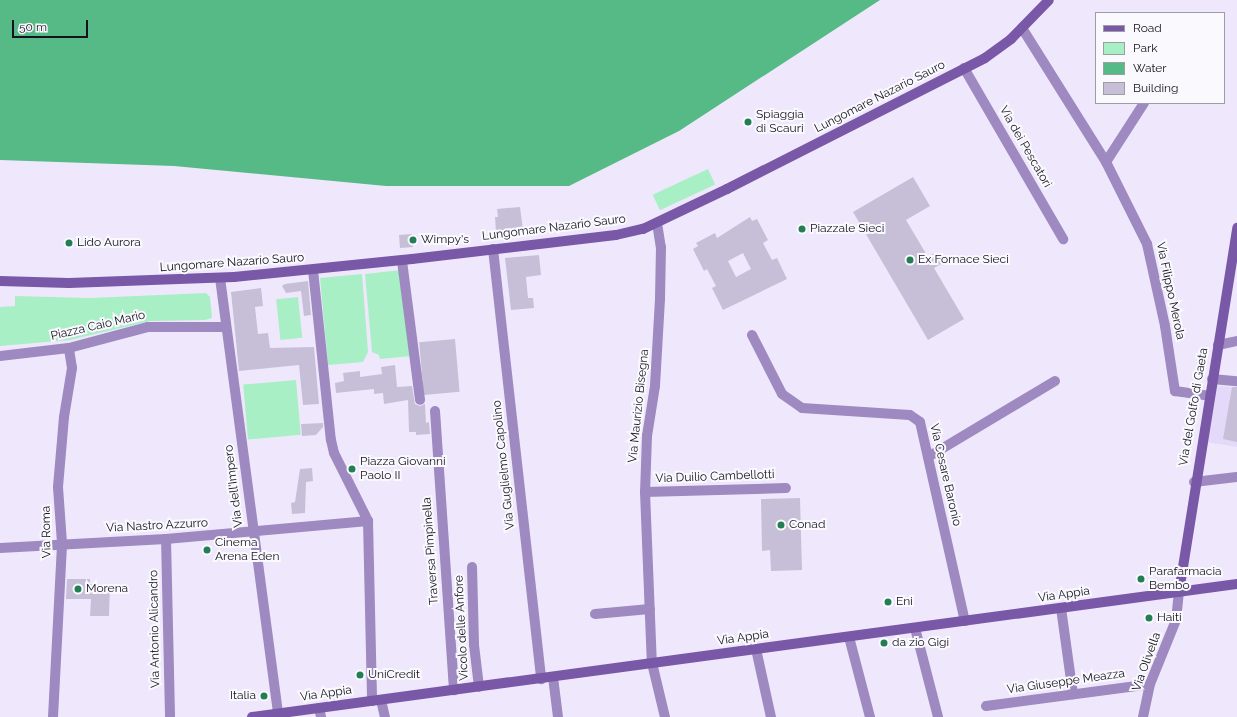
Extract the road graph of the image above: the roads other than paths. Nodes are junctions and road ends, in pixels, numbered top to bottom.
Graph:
1 (1049, 0) edge
2 (1022, 28) junction
3 (964, 68) junction
4 (1143, 104) edge
5 (1106, 162) junction
6 (657, 223) junction
7 (1237, 228) edge
8 (1063, 239) dead end
9 (493, 249) junction
10 (1234, 259) edge
11 (402, 261) junction
12 (313, 270) junction
13 (220, 278) junction
14 (0, 280) edge
15 (226, 327) junction
16 (752, 335) dead end
17 (1237, 341) edge
18 (1218, 345) junction
19 (69, 348) junction
20 (0, 356) edge
21 (1212, 379) junction
22 (1055, 381) dead end
23 (1237, 381) edge
24 (1210, 396) junction
25 (420, 400) dead end
26 (435, 411) dead end
27 (928, 457) junction
28 (1237, 477) edge
29 (1194, 482) junction
30 (786, 488) dead end
31 (645, 492) junction
32 (368, 520) junction
33 (253, 532) junction
34 (166, 539) junction
35 (62, 543) junction
36 (0, 548) edge
37 (472, 567) dead end
38 (1237, 584) edge
39 (1179, 592) junction
40 (1061, 608) junction
41 (650, 609) junction
42 (595, 614) dead end
43 (965, 621) junction
44 (915, 628) junction
45 (849, 637) junction
46 (756, 649) junction
47 (652, 663) junction
48 (553, 677) junction
49 (541, 678) junction
50 (1150, 684) junction
51 (479, 687) junction
52 (454, 690) junction
53 (1073, 694) junction
54 (376, 701) junction
55 (986, 706) dead end
56 (320, 713) edge
57 (285, 714) edge
58 (52, 717) edge
59 (170, 717) edge
60 (252, 717) edge
61 (385, 717) edge
62 (558, 717) edge
63 (665, 717) edge
64 (771, 717) edge
65 (870, 717) edge
66 (938, 717) edge
67 (1143, 717) edge

1 - 2 street, Lungomare Nazario Sauro
2 - 3 street, Lungomare Nazario Sauro
2 - 5 street, Via Filippo Merola
3 - 6 street, Lungomare Nazario Sauro
3 - 8 street, Via dei Pescatori
4 - 5 street
5 - 24 street, Via Filippo Merola
6 - 9 street, Lungomare Nazario Sauro
6 - 31 street, Via Maurizio Bisegna
7 - 10 street, Via del Golfo di Gaeta
9 - 11 street, Lungomare Nazario Sauro
9 - 49 street, Via Guglielmo Capolino
10 - 18 street, Via del Golfo di Gaeta
11 - 12 street, Lungomare Nazario Sauro
11 - 25 street
12 - 13 street, Lungomare Nazario Sauro
12 - 32 street
13 - 14 street, Lungomare Nazario Sauro
13 - 15 street, Via dell'Impero
15 - 19 street, Piazza Caio Mario
15 - 33 street, Via dell'Impero
16 - 27 street, Via Cesare Baronio
17 - 18 street
18 - 21 street, Via del Golfo di Gaeta
19 - 20 street, Piazza Caio Mario
19 - 35 street, Via Roma
21 - 23 street
21 - 24 street, Via del Golfo di Gaeta
22 - 27 street
24 - 29 street, Via del Golfo di Gaeta
26 - 52 street, Traversa Pimpinella
27 - 43 street, Via Cesare Baronio
28 - 29 street
29 - 39 street, Via del Golfo di Gaeta
30 - 31 street, Via Duilio Cambellotti
31 - 41 street, Via Maurizio Bisegna
32 - 33 street
32 - 54 street
33 - 34 street, Via Nastro Azzurro
33 - 57 street, Via dell'Impero
34 - 35 street, Via Nastro Azzurro
34 - 59 street, Via Antonio Alicandro
35 - 36 street, Via Nastro Azzurro
35 - 58 street, Via Roma
37 - 51 street, Vicolo delle Anfore
38 - 39 street, Via Appia
39 - 40 street, Via Appia
39 - 50 street, Via Olivella
40 - 43 street, Via Appia
40 - 53 street
41 - 42 street
41 - 47 street, Via Maurizio Bisegna
43 - 44 street, Via Appia
44 - 45 street, Via Appia
44 - 66 street
45 - 46 street, Via Appia
45 - 65 street
46 - 47 street, Via Appia
46 - 64 street
47 - 48 street, Via Appia
47 - 63 street, Via Maurizio Bisegna
48 - 49 street, Via Appia
48 - 62 street
49 - 51 street, Via Appia
50 - 53 street, Via Giuseppe Meazza
50 - 67 street, Via Olivella
51 - 52 street, Via Appia
52 - 54 street, Via Appia
53 - 55 street, Via Giuseppe Meazza
54 - 56 street, Via Appia
54 - 61 street
56 - 57 street, Via Appia
57 - 60 street, Via Appia

